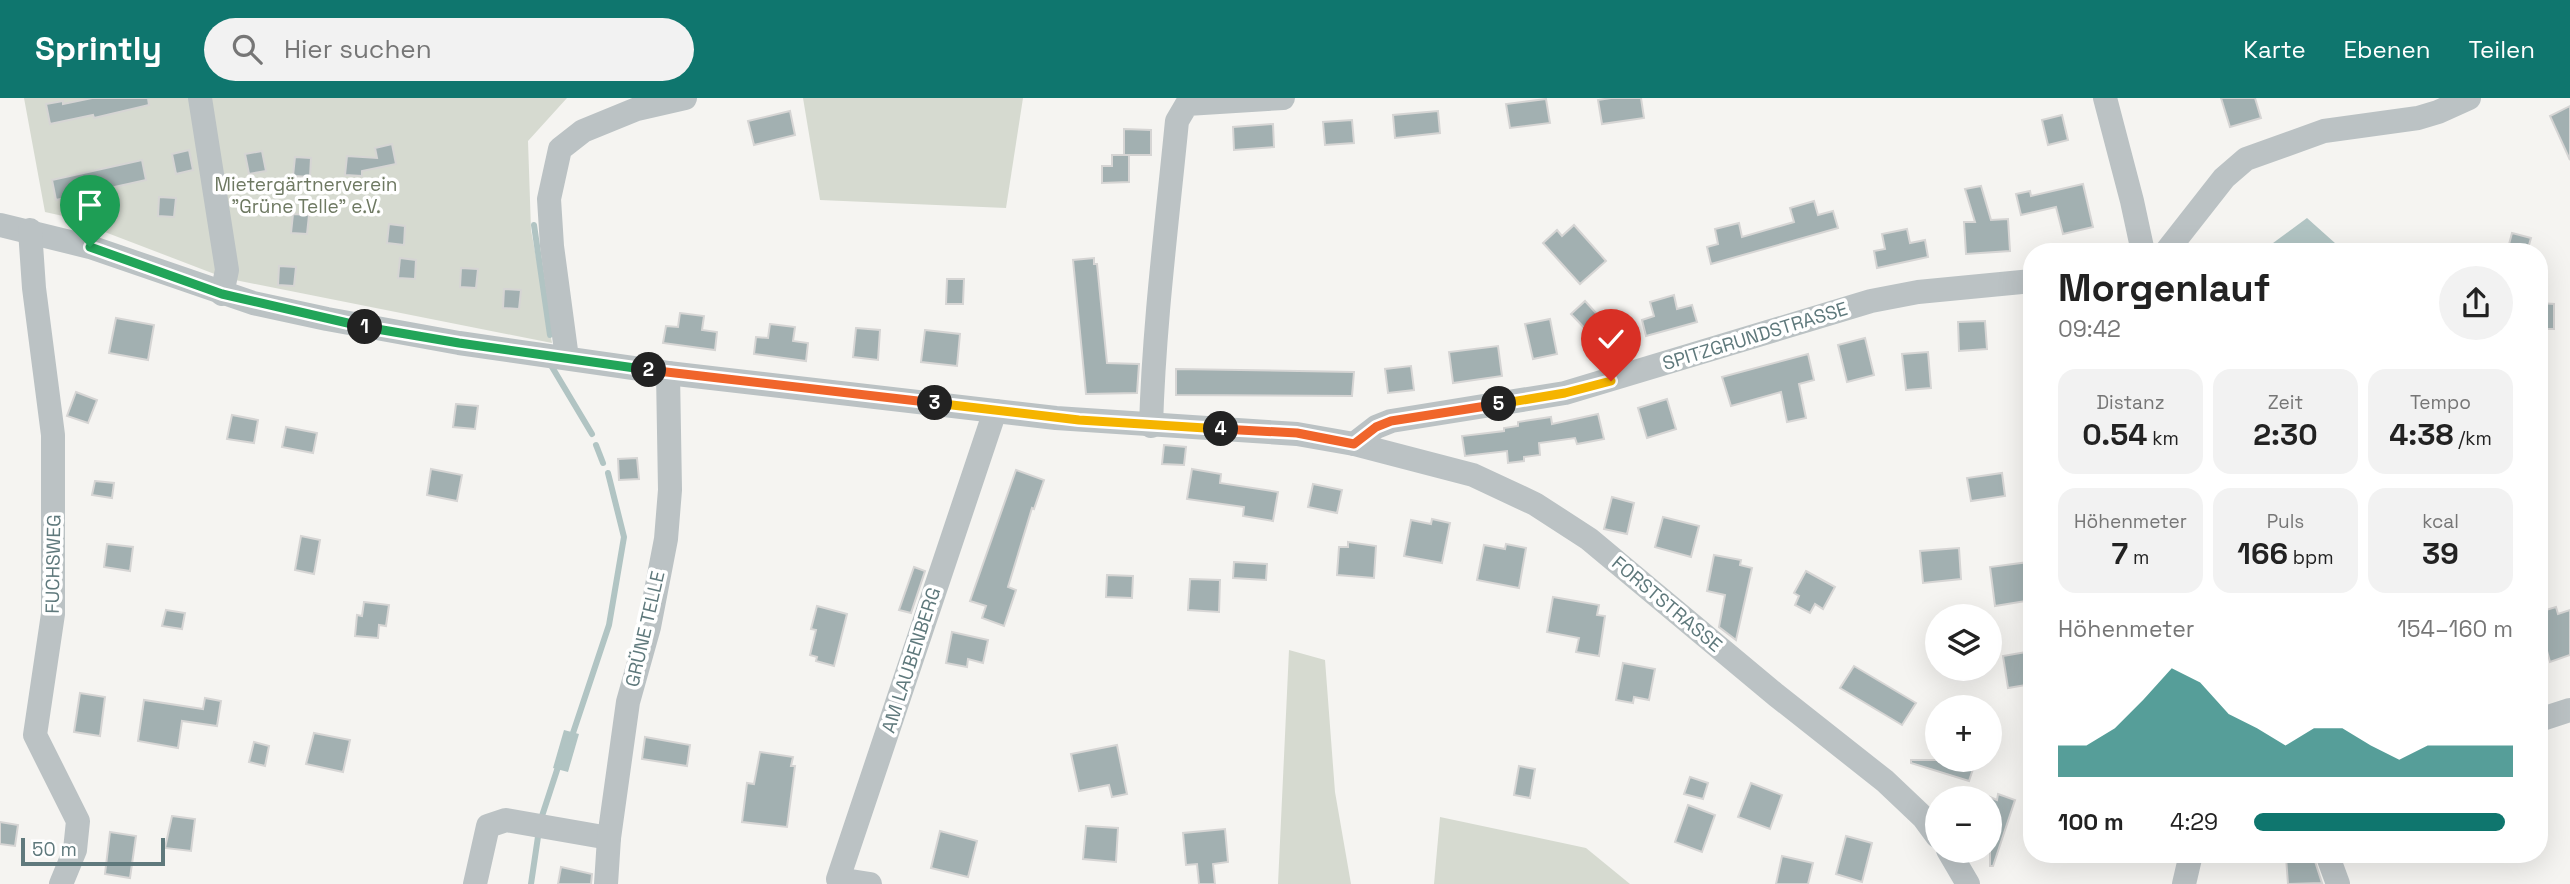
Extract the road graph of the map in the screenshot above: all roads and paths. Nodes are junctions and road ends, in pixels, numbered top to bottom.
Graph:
1 (200, 98) edge
2 (685, 98) edge
3 (1283, 98) edge
4 (2105, 98) edge
5 (2469, 98) edge
6 (0, 225) edge
7 (30, 230) junction
8 (2141, 243) edge
9 (2173, 243) edge
10 (2023, 282) edge
11 (222, 294) junction
12 (567, 359) junction
13 (668, 373) junction
14 (995, 411) junction
15 (1151, 426) junction
16 (1354, 444) junction
17 (2570, 710) edge
18 (2548, 717) edge
19 (1925, 820) edge
20 (609, 838) junction
21 (1956, 863) edge
22 (2190, 863) edge
23 (2330, 863) edge
24 (61, 884) edge
25 (475, 884) edge
26 (606, 884) edge
27 (870, 884) edge
28 (1968, 884) edge
29 (2184, 884) edge
30 (2338, 884) edge

1 - 11 street
2 - 12 street
3 - 15 street
4 - 8 street
5 - 9 street
6 - 7 street
7 - 11 street
7 - 24 street, FUCHSWEG
10 - 16 street, SPITZGRUNDSTRASSE
11 - 12 street
12 - 13 street
13 - 14 street
13 - 20 street, GRÜNE TELLE
14 - 15 street
14 - 27 street, AM LAUBENBERG
15 - 16 street
16 - 19 street, FORSTSTRASSE
17 - 18 street
20 - 25 street
20 - 26 street, GRÜNE TELLE
21 - 28 street
22 - 29 street
23 - 30 street

